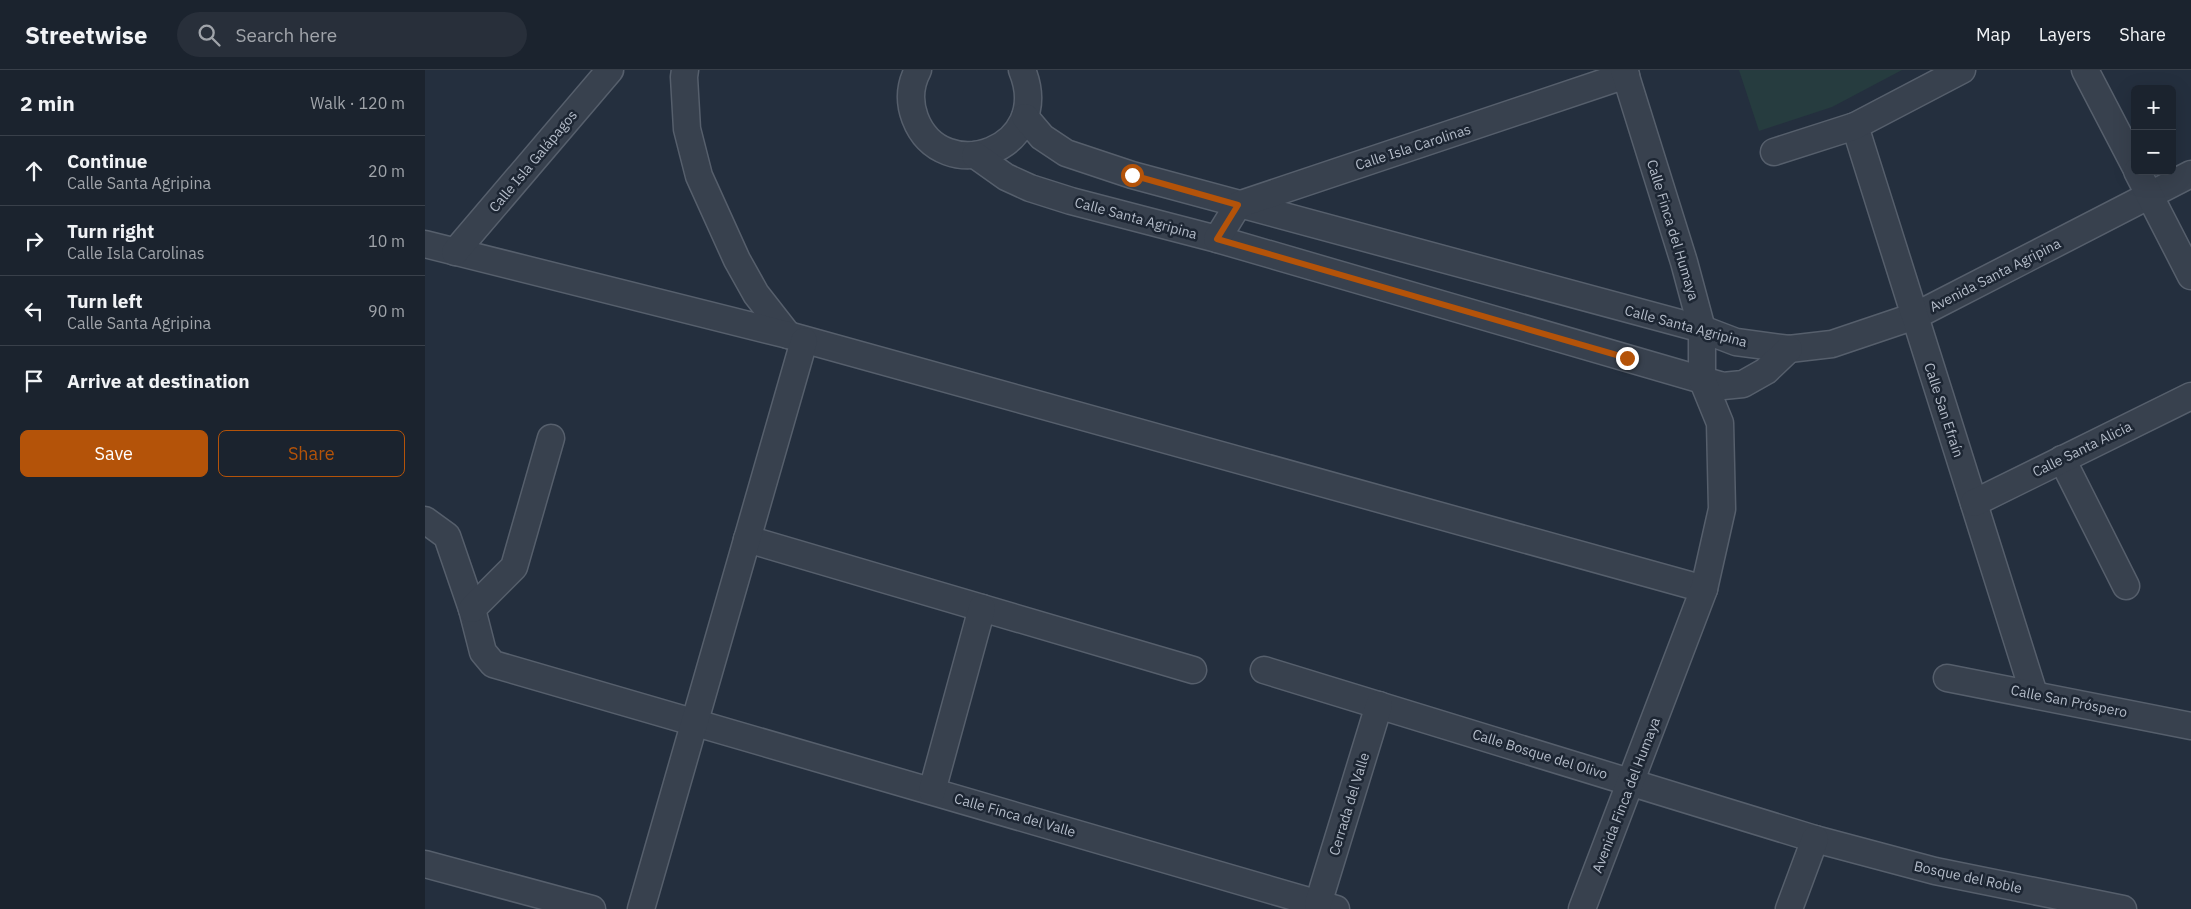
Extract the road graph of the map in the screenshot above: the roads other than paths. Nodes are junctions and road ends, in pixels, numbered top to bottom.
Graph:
1 (610, 70) edge
2 (685, 70) edge
3 (918, 70) edge
4 (1022, 70) edge
5 (1961, 70) edge
6 (2085, 70) edge
7 (1625, 73) edge
8 (1025, 116) junction
9 (1855, 126) junction
10 (1774, 152) dead end
11 (975, 155) junction
12 (2131, 158) edge
13 (2191, 174) edge
14 (2139, 175) edge
15 (2150, 196) junction
16 (1238, 205) junction
17 (1217, 239) junction
18 (425, 244) edge
19 (455, 252) junction
20 (2191, 276) edge
21 (1915, 316) junction
22 (1702, 330) junction
23 (796, 338) junction
24 (1789, 348) junction
25 (1702, 379) junction
26 (1743, 384) junction
27 (2191, 396) edge
28 (1720, 423) junction
29 (551, 438) dead end
30 (2062, 459) junction
31 (1974, 503) junction
32 (425, 520) edge
33 (747, 539) junction
34 (2126, 586) dead end
35 (1704, 588) junction
36 (982, 608) junction
37 (472, 609) junction
38 (1193, 670) dead end
39 (1264, 670) dead end
40 (1947, 678) dead end
41 (1669, 681) joint
42 (2034, 694) junction
43 (1379, 705) junction
44 (695, 722) junction
45 (2191, 726) edge
46 (1631, 782) junction
47 (932, 791) junction
48 (1815, 838) junction
49 (425, 864) edge
50 (1327, 906) edge
51 (593, 909) edge
52 (641, 909) edge
53 (1582, 909) edge
54 (1789, 909) edge
55 (2123, 909) edge

1 - 19 street, Calle Isla Galápagos
2 - 23 street
3 - 11 street
4 - 8 street
5 - 9 street
6 - 12 street
7 - 16 street, Calle Isla Carolinas
7 - 22 street, Calle Finca del Humaya
8 - 11 street
8 - 16 street, Calle Santa Agripina
9 - 10 street
9 - 21 street, Calle San Efraín
11 - 17 street, Calle Santa Agripina
13 - 15 street, Avenida Santa Agripina
14 - 15 street
15 - 20 street
15 - 21 street, Avenida Santa Agripina
16 - 17 street
16 - 22 street, Calle Santa Agripina
17 - 25 street, Calle Santa Agripina
18 - 19 street
19 - 23 street
21 - 24 street, Avenida Santa Agripina
21 - 31 street, Calle San Efraín
22 - 24 street, Calle Santa Agripina
22 - 25 street, Calle Finca del Humaya
23 - 33 street
23 - 35 street
24 - 26 street, Calle Santa Agripina
25 - 26 street, Calle Santa Agripina
25 - 28 street, Calle Finca del Humaya
26 - 28 street
27 - 30 street, Calle Santa Alicia
28 - 35 street, Calle Finca del Humaya
29 - 37 street
30 - 31 street, Calle Santa Alicia
30 - 34 street
31 - 42 street, Calle San Efraín
32 - 37 street, Calle Finca del Valle
33 - 36 street
33 - 44 street
35 - 41 street, Calle Finca del Humaya
36 - 38 street
36 - 47 street
37 - 44 street, Calle Finca del Valle
39 - 43 street, Calle Bosque del Olivo
40 - 42 street, Calle San Próspero
41 - 46 street, Avenida Finca del Humaya
42 - 45 street, Calle San Próspero
43 - 46 street, Calle Bosque del Olivo
43 - 50 street, Cerrada del Valle
44 - 47 street, Calle Finca del Valle
44 - 52 street
46 - 48 street, Calle Bosque del Olivo
46 - 53 street, Avenida Finca del Humaya
47 - 50 street, Calle Finca del Valle
48 - 54 street
48 - 55 street, Bosque del Roble
49 - 51 street

